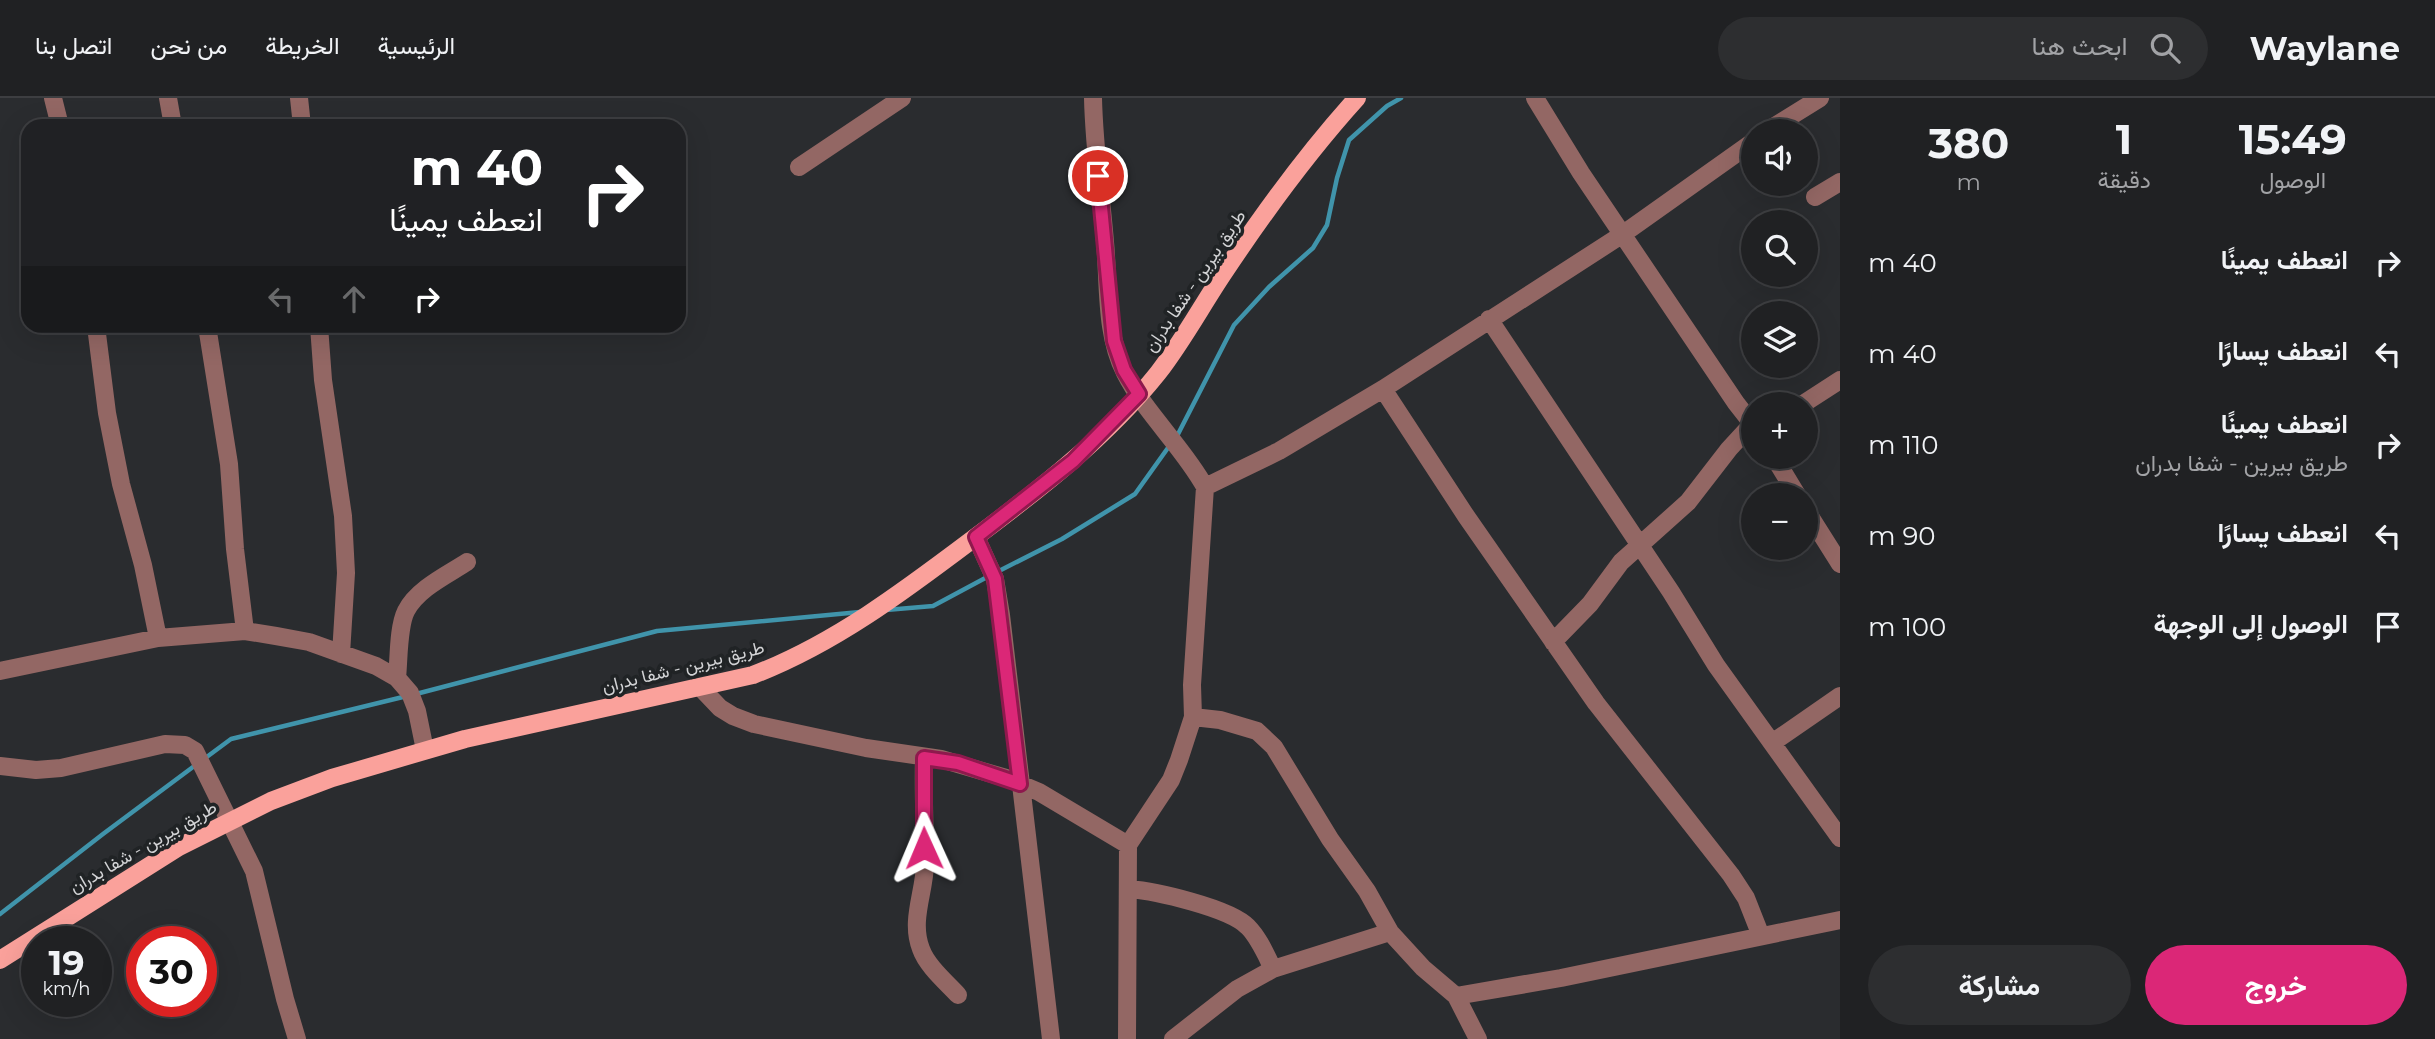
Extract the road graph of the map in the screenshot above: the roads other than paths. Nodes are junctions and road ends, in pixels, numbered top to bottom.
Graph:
1 (53, 98) edge
2 (168, 98) edge
3 (299, 98) edge
4 (902, 98) edge
5 (1093, 98) edge
6 (1357, 98) edge
7 (1535, 98) edge
8 (1820, 98) edge
9 (58, 119) edge
10 (172, 119) edge
11 (301, 119) edge
12 (1786, 119) edge
13 (1741, 150) edge
14 (799, 167) dead end
15 (1840, 182) edge
16 (1815, 197) dead end
17 (1623, 234) junction
18 (1489, 319) junction
19 (97, 333) edge
20 (208, 333) edge
21 (320, 333) edge
22 (1840, 380) edge
23 (1383, 389) junction
24 (1139, 394) junction
25 (1818, 394) edge
26 (1741, 410) edge
27 (1741, 437) edge
28 (1205, 487) junction
29 (1818, 529) edge
30 (976, 537) junction
31 (1639, 544) junction
32 (467, 562) dead end
33 (1840, 564) edge
34 (245, 631) junction
35 (158, 638) junction
36 (1553, 642) junction
37 (341, 654) junction
38 (0, 671) edge
39 (397, 678) junction
40 (701, 688) junction
41 (1840, 696) edge
42 (1193, 717) junction
43 (1772, 743) junction
44 (425, 750) junction
45 (924, 758) junction
46 (0, 766) edge
47 (1020, 784) junction
48 (229, 821) junction
49 (1840, 838) edge
50 (1128, 845) junction
51 (1129, 889) junction
52 (1840, 920) edge
53 (1390, 932) junction
54 (1761, 936) junction
55 (0, 960) edge
56 (1273, 969) junction
57 (958, 995) dead end
58 (1456, 996) junction
59 (297, 1039) edge
60 (1051, 1039) edge
61 (1127, 1039) edge
62 (1173, 1039) edge
63 (1478, 1039) edge

1 - 9 street
2 - 10 street
3 - 11 street
4 - 14 street
5 - 24 street
6 - 24 main road, طريق بيرين - شفا بدران
7 - 17 street
8 - 12 street
13 - 17 street
15 - 16 street
17 - 18 street
17 - 26 street
18 - 23 street
18 - 31 street
19 - 35 street
20 - 34 street
21 - 37 street
22 - 25 street
23 - 28 street
23 - 36 street
24 - 28 street
24 - 30 main road, طريق بيرين - شفا بدران
27 - 31 street
28 - 42 street
29 - 33 street
30 - 40 main road, طريق بيرين - شفا بدران
30 - 47 street
31 - 36 street
31 - 43 street
32 - 39 street
34 - 35 street
34 - 37 street
35 - 38 street
36 - 54 street
37 - 39 street
39 - 44 street
40 - 44 main road, طريق بيرين - شفا بدران
40 - 45 street
41 - 43 street
42 - 50 street
42 - 53 street
43 - 49 street
44 - 48 main road, طريق بيرين - شفا بدران
45 - 47 street
45 - 57 street
46 - 48 street
47 - 50 street
47 - 60 street
48 - 55 main road, طريق بيرين - شفا بدران
48 - 59 street
50 - 51 street
51 - 56 street
51 - 61 street
52 - 54 street
53 - 56 street
53 - 58 street
54 - 58 street
56 - 62 street
58 - 63 street

